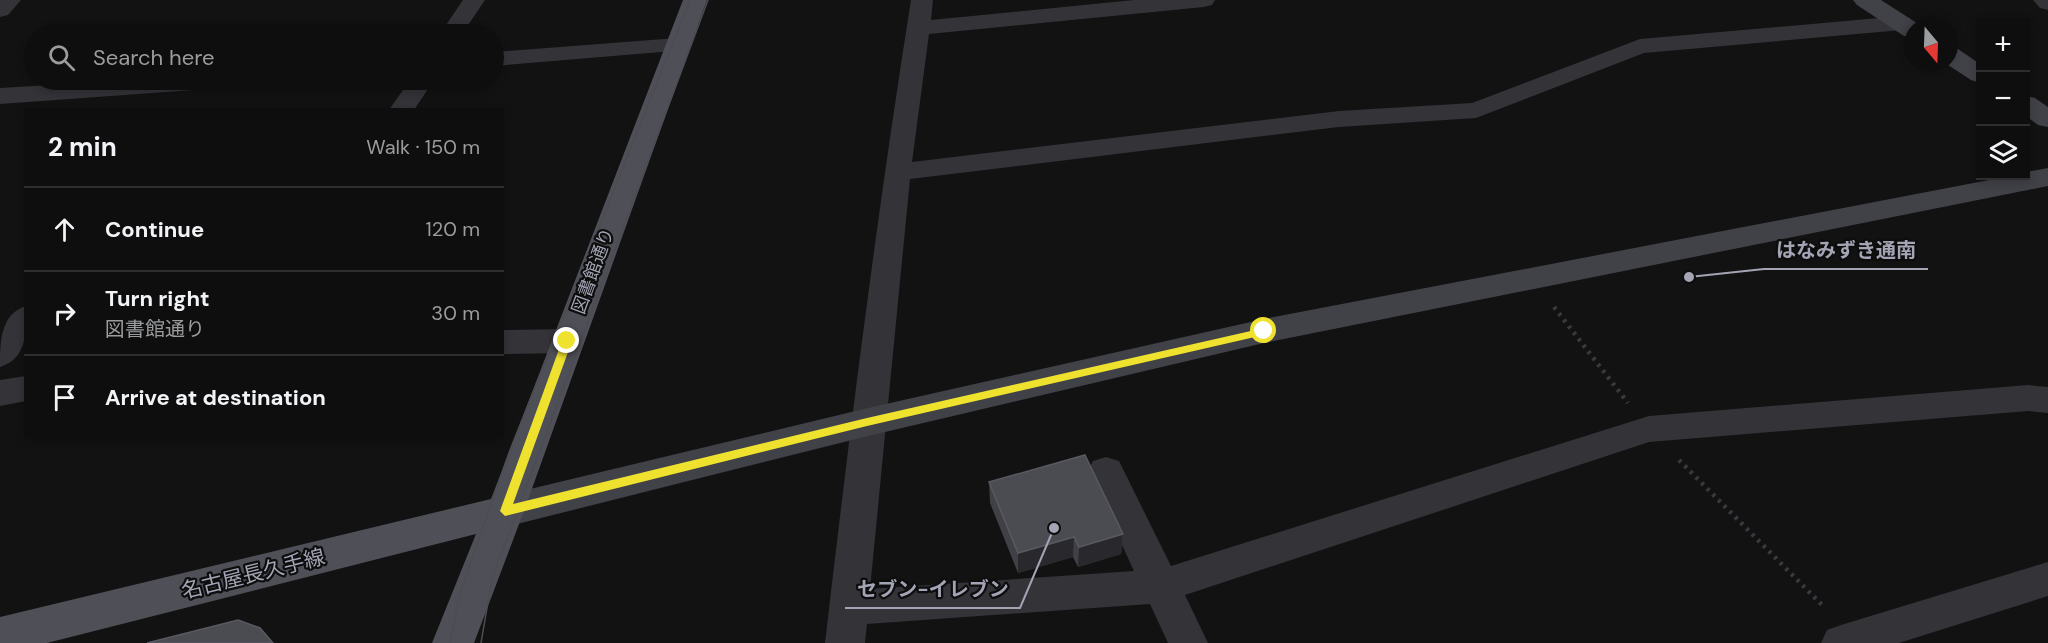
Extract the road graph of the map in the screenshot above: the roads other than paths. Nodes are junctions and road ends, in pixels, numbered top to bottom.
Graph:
1 (10, 0) edge
2 (474, 0) edge
3 (695, 0) edge
4 (1204, 0) edge
5 (1865, 0) edge
6 (2044, 0) edge
7 (2048, 3) edge
8 (1121, 4) edge
9 (0, 10) edge
10 (920, 14) edge
11 (458, 24) edge
12 (1904, 25) edge
13 (1904, 27) edge
14 (677, 45) junction
15 (504, 58) edge
16 (1958, 60) edge
17 (1976, 72) edge
18 (89, 90) edge
19 (174, 90) edge
20 (415, 90) edge
21 (0, 96) edge
22 (2030, 107) edge
23 (162, 108) edge
24 (403, 108) edge
25 (2048, 119) edge
26 (897, 172) junction
27 (2048, 177) edge
28 (24, 319) edge
29 (567, 341) junction
30 (504, 342) edge
31 (0, 355) edge
32 (24, 388) edge
33 (0, 393) edge
34 (2048, 400) edge
35 (867, 422) junction
36 (1106, 471) dead end
37 (505, 511) junction
38 (2048, 579) edge
39 (1162, 586) junction
40 (848, 625) edge
41 (0, 636) edge
42 (1848, 641) edge
43 (453, 643) edge
44 (1188, 643) edge

1 - 9 street
2 - 11 street
3 - 14 main road, 図書館通り
4 - 8 street
5 - 12 street
6 - 7 street
8 - 10 street
10 - 26 street
13 - 26 street
14 - 15 street
14 - 29 main road, 図書館通り
16 - 17 street
18 - 21 street
19 - 23 street
20 - 24 street
22 - 25 street
26 - 35 street
27 - 35 street
28 - 31 street
29 - 30 street
29 - 37 main road, 図書館通り
32 - 33 street
34 - 39 street
35 - 37 street
35 - 40 street
36 - 39 street
37 - 41 main road, 名古屋長久手線
37 - 43 main road, 図書館通り
38 - 42 street
39 - 40 street
39 - 44 street

